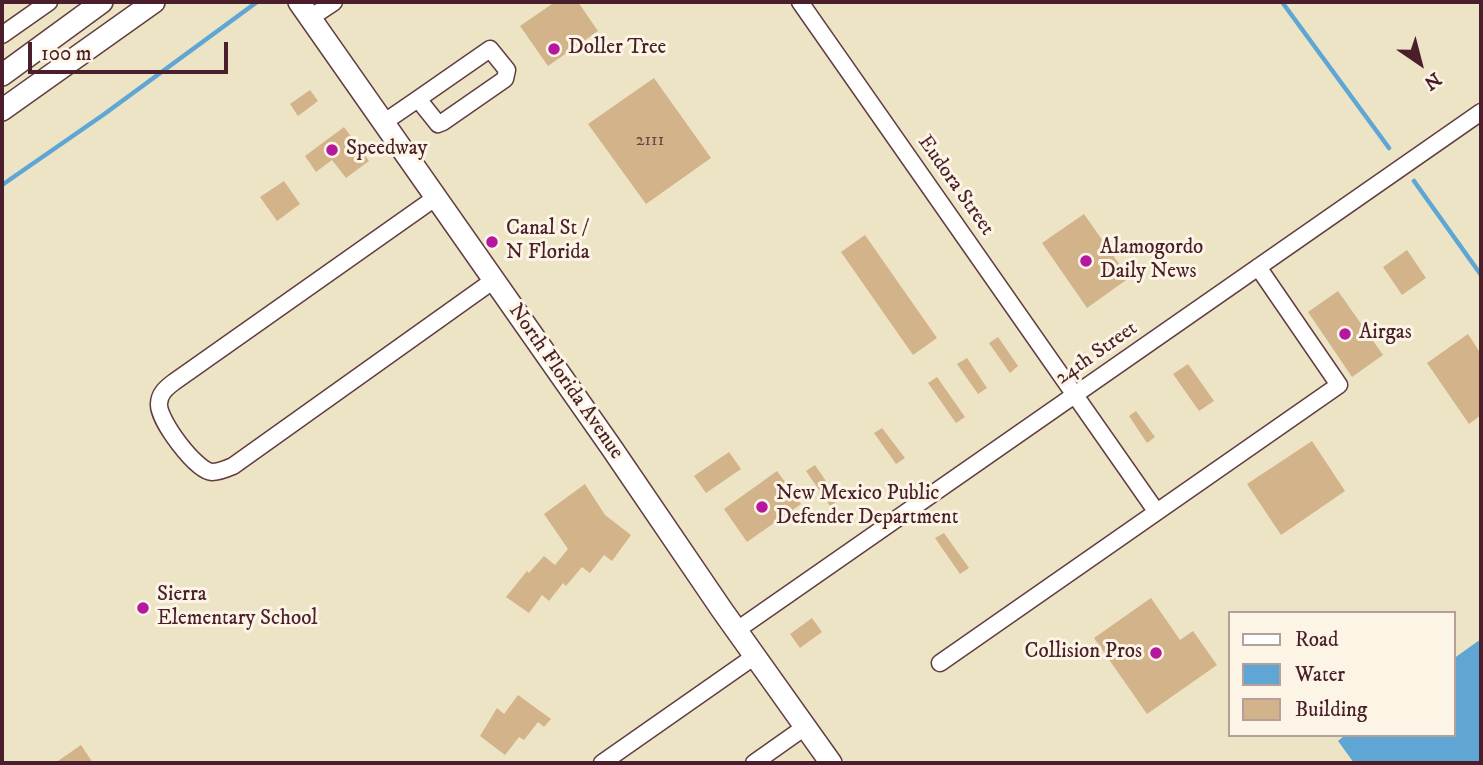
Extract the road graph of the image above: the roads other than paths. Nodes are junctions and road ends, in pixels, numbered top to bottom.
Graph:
1 (49, 2) edge
2 (102, 2) edge
3 (154, 2) edge
4 (334, 2) edge
5 (800, 2) edge
6 (305, 10) edge
7 (2, 35) edge
8 (2, 75) edge
9 (418, 99) junction
10 (2, 110) edge
11 (1481, 112) edge
12 (383, 122) junction
13 (435, 198) junction
14 (1258, 267) junction
15 (494, 280) junction
16 (1075, 395) junction
17 (1156, 511) junction
18 (737, 630) junction
19 (755, 656) junction
20 (940, 663) dead end
21 (806, 727) junction
22 (602, 763) edge
23 (754, 763) edge
24 (831, 763) edge

1 - 7 street
2 - 8 main road
3 - 10 main road
4 - 6 street
5 - 16 street, Eudora Street
6 - 12 main road, North Florida Avenue
9 - 9 street
9 - 12 street
11 - 14 street, 24th Street
12 - 13 main road, North Florida Avenue
13 - 15 main road, North Florida Avenue
13 - 15 street
14 - 16 street, 24th Street
14 - 17 street
15 - 18 main road, North Florida Avenue
16 - 17 street, Eudora Street
16 - 18 street, 24th Street
17 - 20 street
18 - 19 main road, North Florida Avenue
19 - 21 main road, North Florida Avenue
19 - 22 street
21 - 23 street
21 - 24 main road, North Florida Avenue

